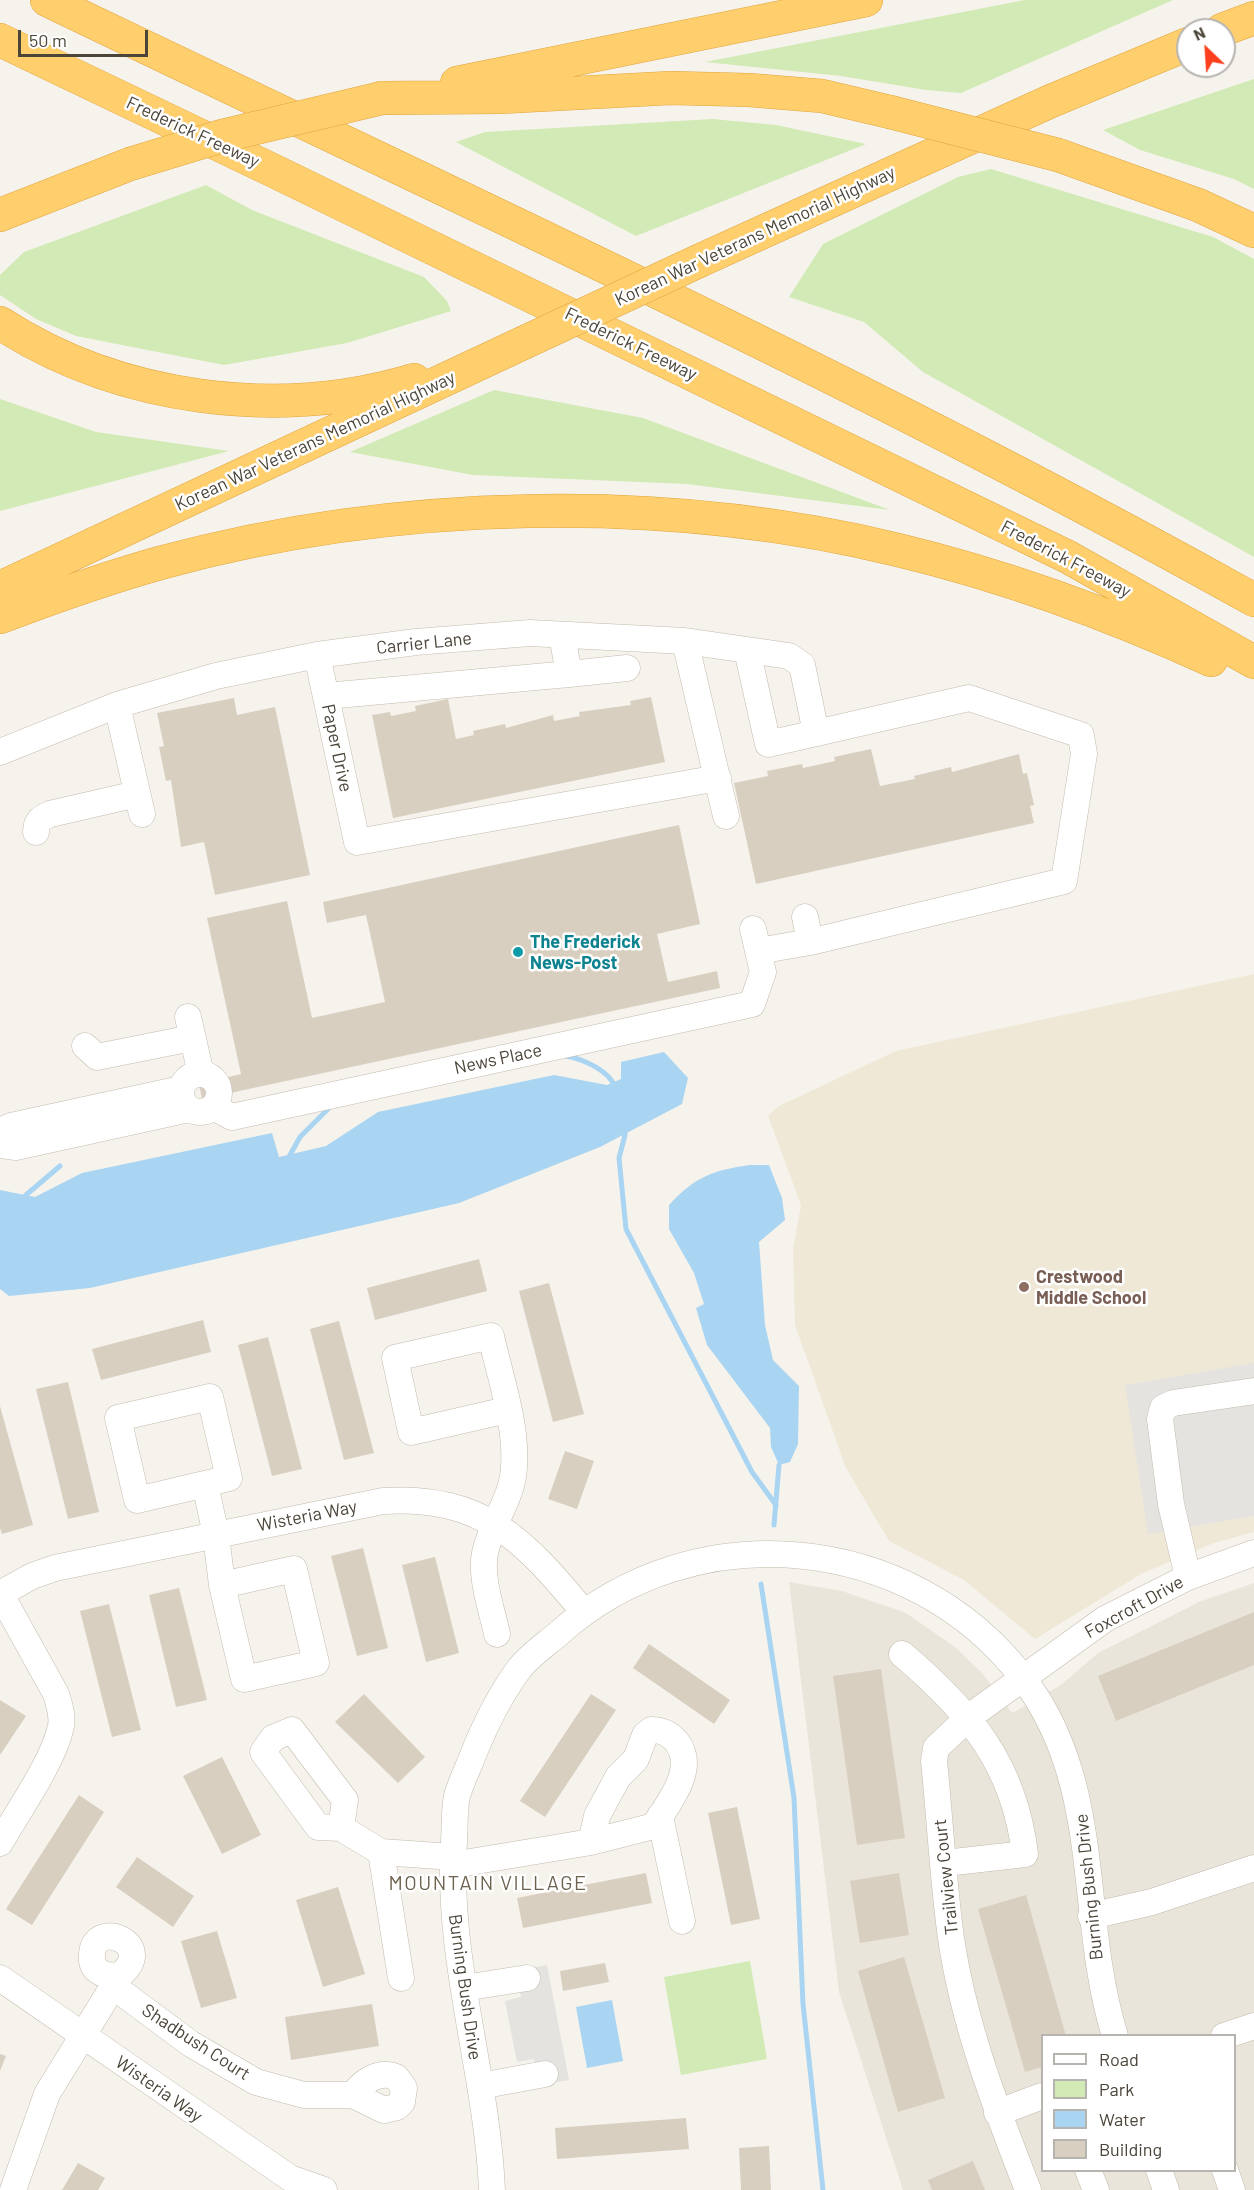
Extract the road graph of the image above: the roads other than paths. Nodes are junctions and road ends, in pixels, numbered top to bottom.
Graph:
1 (48, 0) edge
2 (866, 0) edge
3 (1254, 18) edge
4 (1236, 25) edge
5 (0, 40) edge
6 (1176, 49) edge
7 (0, 62) edge
8 (382, 98) junction
9 (272, 170) junction
10 (0, 215) edge
11 (1254, 231) edge
12 (0, 323) edge
13 (523, 343) junction
14 (0, 588) edge
15 (1254, 600) edge
16 (0, 617) edge
17 (562, 635) junction
18 (685, 641) junction
19 (747, 650) junction
20 (317, 655) junction
21 (1254, 662) edge
22 (627, 668) dead end
23 (569, 674) junction
24 (1254, 679) edge
25 (326, 696) junction
26 (117, 705) junction
27 (816, 733) junction
28 (0, 752) edge
29 (717, 778) junction
30 (726, 816) dead end
31 (36, 832) dead end
32 (805, 917) dead end
33 (810, 942) junction
34 (85, 1046) dead end
35 (196, 1095) junction
36 (0, 1131) edge
37 (0, 1144) edge
38 (1254, 1391) edge
39 (507, 1410) junction
40 (205, 1484) junction
41 (495, 1524) junction
42 (216, 1535) junction
43 (1254, 1553) edge
44 (1188, 1577) junction
45 (222, 1585) junction
46 (0, 1593) edge
47 (583, 1611) junction
48 (497, 1634) dead end
49 (902, 1654) dead end
50 (1024, 1679) junction
51 (969, 1717) junction
52 (660, 1816) junction
53 (341, 1828) dead end
54 (591, 1842) junction
55 (0, 1843) edge
56 (381, 1852) junction
57 (453, 1861) junction
58 (945, 1863) junction
59 (1254, 1868) edge
60 (1091, 1916) junction
61 (682, 1921) dead end
62 (0, 1978) edge
63 (400, 1978) dead end
64 (526, 1978) dead end
65 (464, 1988) junction
66 (1254, 2026) edge
67 (1114, 2034) edge
68 (1230, 2034) edge
69 (82, 2036) junction
70 (545, 2074) dead end
71 (480, 2086) junction
72 (353, 2095) dead end
73 (1041, 2096) edge
74 (998, 2113) junction
75 (1089, 2172) edge
76 (1160, 2172) edge
77 (1226, 2172) edge
78 (288, 2184) edge
79 (13, 2190) edge
80 (324, 2190) edge
81 (492, 2190) edge
82 (1028, 2190) edge
83 (1096, 2190) edge
84 (1166, 2190) edge
85 (1232, 2190) edge

1 - 15 highway
2 - 8 highway
3 - 4 highway
5 - 9 highway, Frederick Freeway
6 - 13 highway, Korean War Veterans Memorial Highway, bridge
7 - 9 highway
8 - 10 highway, bridge
8 - 11 highway, bridge
9 - 21 highway, Frederick Freeway
12 - 13 highway
13 - 14 highway, Korean War Veterans Memorial Highway
16 - 24 highway
17 - 18 street, Carrier Lane
17 - 20 street, Carrier Lane
17 - 23 street
18 - 19 street, Carrier Lane
18 - 29 street
19 - 27 street, Carrier Lane
19 - 27 street
20 - 25 street, Paper Drive
20 - 26 street, Carrier Lane
22 - 23 street
23 - 25 street
25 - 29 street, Paper Drive
26 - 28 street, Carrier Lane
26 - 31 street
27 - 33 street
29 - 30 street
32 - 33 street
33 - 35 street, News Place
34 - 35 street
35 - 36 street, News Place
35 - 37 street, News Place
38 - 44 street
39 - 39 street
39 - 41 street
40 - 40 street
40 - 42 street
41 - 42 street, Wisteria Way
41 - 47 street, Wisteria Way
41 - 48 street
42 - 45 street
42 - 46 street, Wisteria Way
43 - 44 street, Foxcroft Drive
44 - 50 street, Foxcroft Drive
45 - 45 street
46 - 55 street
47 - 50 street, Burning Bush Drive
47 - 57 street, Burning Bush Drive
49 - 51 street
50 - 51 street, Trailview Court
50 - 60 street, Burning Bush Drive
51 - 58 street, Trailview Court
51 - 58 street
52 - 54 street
52 - 54 street
52 - 61 street
53 - 56 street
54 - 57 street
56 - 57 street
56 - 63 street
57 - 65 street, Burning Bush Drive
58 - 74 street, Trailview Court
59 - 60 street
60 - 67 street, Burning Bush Drive
62 - 69 street, Wisteria Way
64 - 65 street
65 - 71 street, Burning Bush Drive
66 - 68 street
69 - 72 street, Shadbush Court
69 - 78 street, Wisteria Way
69 - 79 street
70 - 71 street
71 - 81 street, Burning Bush Drive
73 - 74 street
74 - 82 street, Trailview Court
75 - 83 street
76 - 84 street
77 - 85 street
78 - 80 street, Wisteria Way

